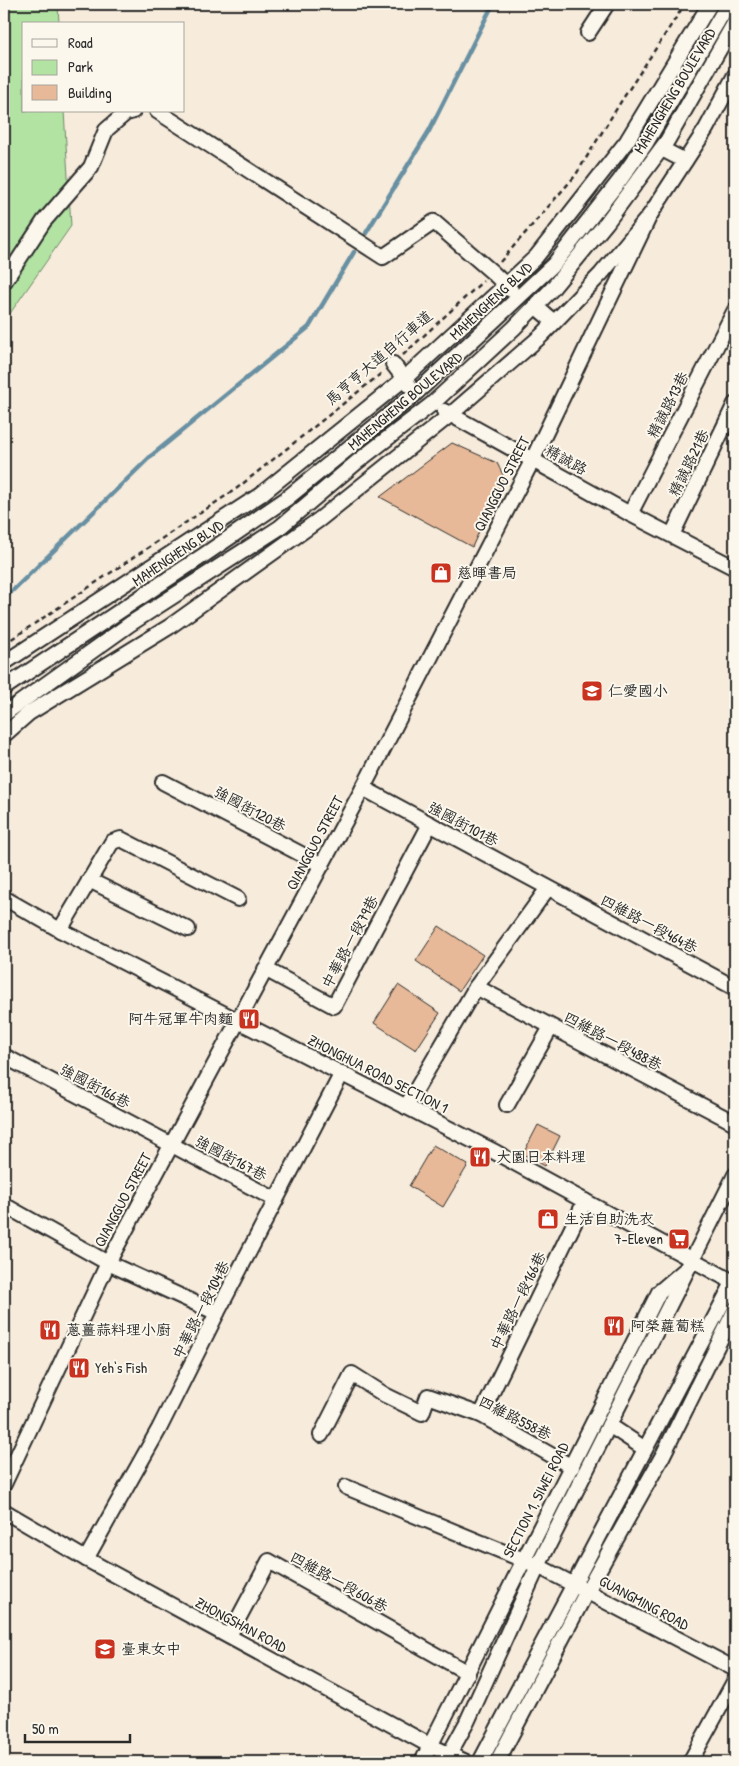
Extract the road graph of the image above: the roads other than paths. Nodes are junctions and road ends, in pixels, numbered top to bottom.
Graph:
1 (607, 4) edge
2 (710, 4) edge
3 (728, 4) edge
4 (735, 22) edge
5 (588, 33) dead end
6 (735, 75) edge
7 (130, 112) edge
8 (159, 112) edge
9 (632, 132) junction
10 (647, 141) junction
11 (662, 149) junction
12 (685, 161) junction
13 (650, 215) junction
14 (4, 282) edge
15 (505, 285) junction
16 (518, 298) junction
17 (535, 306) junction
18 (735, 310) edge
19 (554, 322) junction
20 (394, 364) road end
21 (404, 379) junction
22 (416, 392) junction
23 (432, 404) junction
24 (733, 413) edge
25 (450, 415) junction
26 (532, 461) junction
27 (260, 495) junction
28 (271, 509) junction
29 (630, 514) junction
30 (279, 528) junction
31 (672, 535) junction
32 (288, 542) junction
33 (735, 568) edge
34 (4, 663) edge
35 (5, 683) edge
36 (24, 708) junction
37 (4, 714) edge
38 (4, 735) edge
39 (163, 782) dead end
40 (363, 788) junction
41 (430, 824) junction
42 (322, 864) junction
43 (89, 880) junction
44 (548, 888) junction
45 (4, 898) edge
46 (238, 899) dead end
47 (188, 929) dead end
48 (60, 930) junction
49 (265, 969) junction
50 (476, 987) junction
51 (735, 988) edge
52 (238, 1020) junction
53 (551, 1027) junction
54 (4, 1056) edge
55 (342, 1074) junction
56 (507, 1106) dead end
57 (406, 1107) junction
58 (735, 1123) edge
59 (171, 1145) junction
60 (735, 1175) edge
61 (276, 1200) junction
62 (585, 1201) junction
63 (4, 1206) edge
64 (693, 1262) junction
65 (108, 1263) junction
66 (735, 1281) edge
67 (735, 1306) edge
68 (735, 1310) edge
69 (218, 1313) junction
70 (481, 1416) junction
71 (609, 1425) junction
72 (321, 1435) dead end
73 (645, 1449) junction
74 (572, 1466) junction
75 (4, 1484) edge
76 (346, 1487) dead end
77 (4, 1511) edge
78 (86, 1559) junction
79 (524, 1560) junction
80 (538, 1566) junction
81 (581, 1588) junction
82 (229, 1636) junction
83 (735, 1669) edge
84 (468, 1673) junction
85 (735, 1680) edge
86 (431, 1746) junction
87 (447, 1758) edge
88 (422, 1762) edge
89 (466, 1762) edge
90 (480, 1762) edge
91 (497, 1762) edge
92 (690, 1762) edge

1 - 5 street
2 - 9 street, MAHENGHENG BOULEVARD
3 - 10 street, MAHENGHENG BLVD
4 - 11 street, MAHENGHENG BOULEVARD
6 - 12 street, MAHENGHENG BOULEVARD
7 - 14 street
8 - 15 street
9 - 10 street
9 - 15 street, MAHENGHENG BOULEVARD
10 - 16 street, MAHENGHENG BLVD
11 - 12 street
11 - 17 street, MAHENGHENG BOULEVARD
12 - 13 street, MAHENGHENG BOULEVARD
13 - 19 street, MAHENGHENG BOULEVARD
13 - 26 street, QIANGGUO STREET
15 - 16 street
15 - 21 street, MAHENGHENG BOULEVARD
16 - 22 street, MAHENGHENG BLVD
17 - 19 street
17 - 23 street, MAHENGHENG BOULEVARD
18 - 29 street, 精誠路13巷
19 - 25 street, MAHENGHENG BOULEVARD
20 - 21 street, 精誠路
21 - 22 street, 精誠路
21 - 27 street, MAHENGHENG BOULEVARD
22 - 23 street, 精誠路
22 - 28 street, MAHENGHENG BLVD
23 - 25 street, 精誠路
23 - 30 street, MAHENGHENG BOULEVARD
24 - 31 street, 精誠路21巷
25 - 26 street, 精誠路
25 - 32 street, MAHENGHENG BOULEVARD
26 - 29 street, 精誠路
26 - 40 street, QIANGGUO STREET
27 - 28 street
27 - 34 street, MAHENGHENG BOULEVARD
28 - 35 street, MAHENGHENG BLVD
29 - 31 street, 精誠路
30 - 32 street
30 - 36 street, MAHENGHENG BOULEVARD
31 - 33 street, 精誠路
32 - 36 street, MAHENGHENG BOULEVARD
36 - 37 street, MAHENGHENG BOULEVARD
36 - 38 street, MAHENGHENG BOULEVARD
39 - 42 street, 強國街120巷
40 - 41 street, 強國街101巷
40 - 42 street, QIANGGUO STREET
41 - 44 street, 強國街101巷
41 - 49 street, 中華路一段79巷
42 - 49 street, QIANGGUO STREET
43 - 46 street
43 - 47 street
43 - 48 street
44 - 50 street
44 - 51 street, 四維路一段464巷
45 - 48 street, ZHONGHUA ROAD SECTION 1
48 - 52 street, ZHONGHUA ROAD SECTION 1
49 - 52 street, QIANGGUO STREET
50 - 53 street, 四維路一段488巷
50 - 57 street
52 - 55 street, ZHONGHUA ROAD SECTION 1
52 - 59 street, QIANGGUO STREET
53 - 56 street
53 - 58 street, 四維路一段488巷
54 - 59 street, 強國街166巷
55 - 57 street, ZHONGHUA ROAD SECTION 1
55 - 61 street, 中華路一段104巷
57 - 62 street, ZHONGHUA ROAD SECTION 1
59 - 61 street, 強國街167巷
59 - 65 street, QIANGGUO STREET
60 - 64 street, SECTION 1, SIWEI ROAD
61 - 69 street, 中華路一段104巷
62 - 64 street, ZHONGHUA ROAD SECTION 1
62 - 70 street, 中華路一段166巷
63 - 65 street
64 - 66 street, ZHONGHUA ROAD SECTION 1
64 - 71 street, SECTION 1, SIWEI ROAD
64 - 74 street, SECTION 1, SIWEI ROAD
65 - 69 street
65 - 75 street, QIANGGUO STREET
66 - 67 street
66 - 73 street
68 - 81 street
69 - 78 street, 中華路一段104巷
70 - 72 street, 四維路558巷
70 - 74 street, 四維路558巷
71 - 73 street
71 - 80 street, SECTION 1, SIWEI ROAD
73 - 81 street
74 - 79 street, SECTION 1, SIWEI ROAD
76 - 79 street, GUANGMING ROAD
77 - 78 street, ZHONGSHAN ROAD
78 - 82 street, ZHONGSHAN ROAD
79 - 80 street, GUANGMING ROAD
79 - 84 street, SECTION 1, SIWEI ROAD
80 - 81 street, GUANGMING ROAD
80 - 87 street, SECTION 1, SIWEI ROAD
81 - 83 street, GUANGMING ROAD
81 - 90 street
81 - 91 street
82 - 84 street, 四維路一段606巷
82 - 86 street, ZHONGSHAN ROAD
84 - 86 street, SECTION 1, SIWEI ROAD
85 - 92 street
86 - 87 street, ZHONGSHAN ROAD
86 - 88 street, SECTION 1, SIWEI ROAD
87 - 89 street, ZHONGSHAN ROAD

